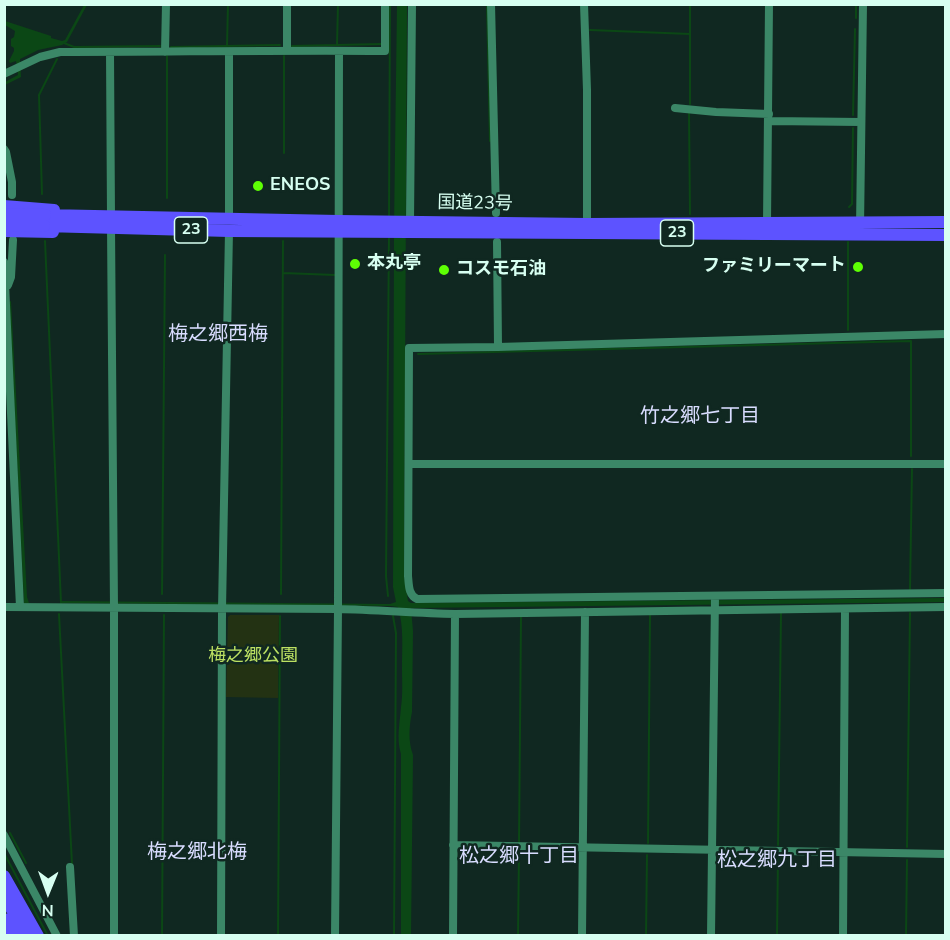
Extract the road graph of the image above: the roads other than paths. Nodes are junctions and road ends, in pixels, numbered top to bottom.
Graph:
1 (166, 4) edge
2 (287, 4) edge
3 (385, 4) edge
4 (412, 4) edge
5 (491, 4) edge
6 (584, 4) edge
7 (769, 4) edge
8 (863, 4) edge
9 (287, 50) junction
10 (339, 51) junction
11 (110, 52) junction
12 (165, 52) junction
13 (229, 52) junction
14 (9, 72) edge
15 (675, 108) dead end
16 (769, 118) junction
17 (861, 122) junction
18 (4, 149) edge
19 (12, 195) dead end
20 (4, 206) edge
21 (496, 213) dead end
22 (4, 214) edge
23 (45, 221) junction
24 (111, 222) junction
25 (945, 222) edge
26 (767, 223) junction
27 (587, 224) junction
28 (4, 225) edge
29 (229, 225) junction
30 (408, 225) junction
31 (338, 226) junction
32 (860, 228) junction
33 (945, 235) edge
34 (9, 236) edge
35 (497, 242) dead end
36 (4, 262) edge
37 (5, 280) edge
38 (6, 291) edge
39 (945, 334) edge
40 (498, 347) junction
41 (7, 389) edge
42 (410, 464) junction
43 (945, 464) edge
44 (945, 593) edge
45 (715, 596) junction
46 (417, 600) junction
47 (114, 604) junction
48 (222, 605) junction
49 (338, 605) junction
50 (4, 607) edge
51 (20, 607) junction
52 (945, 607) edge
53 (845, 609) junction
54 (714, 610) junction
55 (415, 612) junction
56 (585, 612) junction
57 (455, 614) junction
58 (4, 835) edge
59 (453, 845) junction
60 (583, 848) junction
61 (712, 850) junction
62 (844, 852) junction
63 (945, 854) edge
64 (70, 867) dead end
65 (4, 876) edge
66 (6, 898) edge
67 (4, 919) edge
68 (4, 931) edge
69 (7, 936) edge
70 (13, 936) edge
71 (26, 936) edge
72 (38, 936) edge
73 (57, 936) edge
74 (74, 936) edge
75 (114, 936) edge
76 (221, 936) edge
77 (335, 936) edge
78 (453, 936) edge
79 (582, 936) edge
80 (711, 936) edge
81 (843, 936) edge

1 - 12 street
2 - 9 street
3 - 10 street
4 - 30 street
5 - 21 street
6 - 27 street
7 - 16 street
8 - 17 street
9 - 10 street
9 - 13 street
10 - 31 street
11 - 12 street
11 - 14 street
11 - 24 street
12 - 13 street
13 - 29 street
15 - 16 street
16 - 17 street
16 - 26 street
17 - 32 street
18 - 19 street
20 - 24 highway
22 - 23 highway, 国道23号 / 23, bridge
23 - 24 highway, 国道23号 / 23
23 - 28 highway, 国道23号 / 23, bridge
24 - 29 highway, 国道23号 / 23
24 - 34 highway
24 - 47 street
25 - 32 highway, 国道23号 / 23
26 - 27 highway, 国道23号 / 23
26 - 32 highway, 国道23号 / 23
27 - 30 highway, 国道23号 / 23
29 - 31 highway, 国道23号 / 23
29 - 48 street
30 - 31 highway, 国道23号 / 23
30 - 32 highway, 国道23号 / 23
31 - 49 street
32 - 33 highway, 国道23号 / 23
34 - 38 street
35 - 40 street
36 - 37 street
37 - 38 street
38 - 41 street
39 - 40 street
40 - 42 street
41 - 51 street
42 - 43 street
42 - 46 street
44 - 45 street
45 - 46 street
45 - 54 street
46 - 55 street
47 - 48 street
47 - 51 street
47 - 75 street
48 - 49 street
48 - 76 street
49 - 55 street
49 - 77 street
50 - 51 street
52 - 53 street
53 - 54 street
53 - 62 street
54 - 56 street
54 - 61 street
55 - 57 street
56 - 57 street
56 - 60 street
57 - 59 street
58 - 73 street
59 - 60 street
59 - 78 street
60 - 61 street
60 - 79 street
61 - 62 street
61 - 80 street
62 - 63 street
62 - 81 street
64 - 74 street
65 - 72 highway
66 - 71 highway
67 - 70 highway
68 - 69 highway

